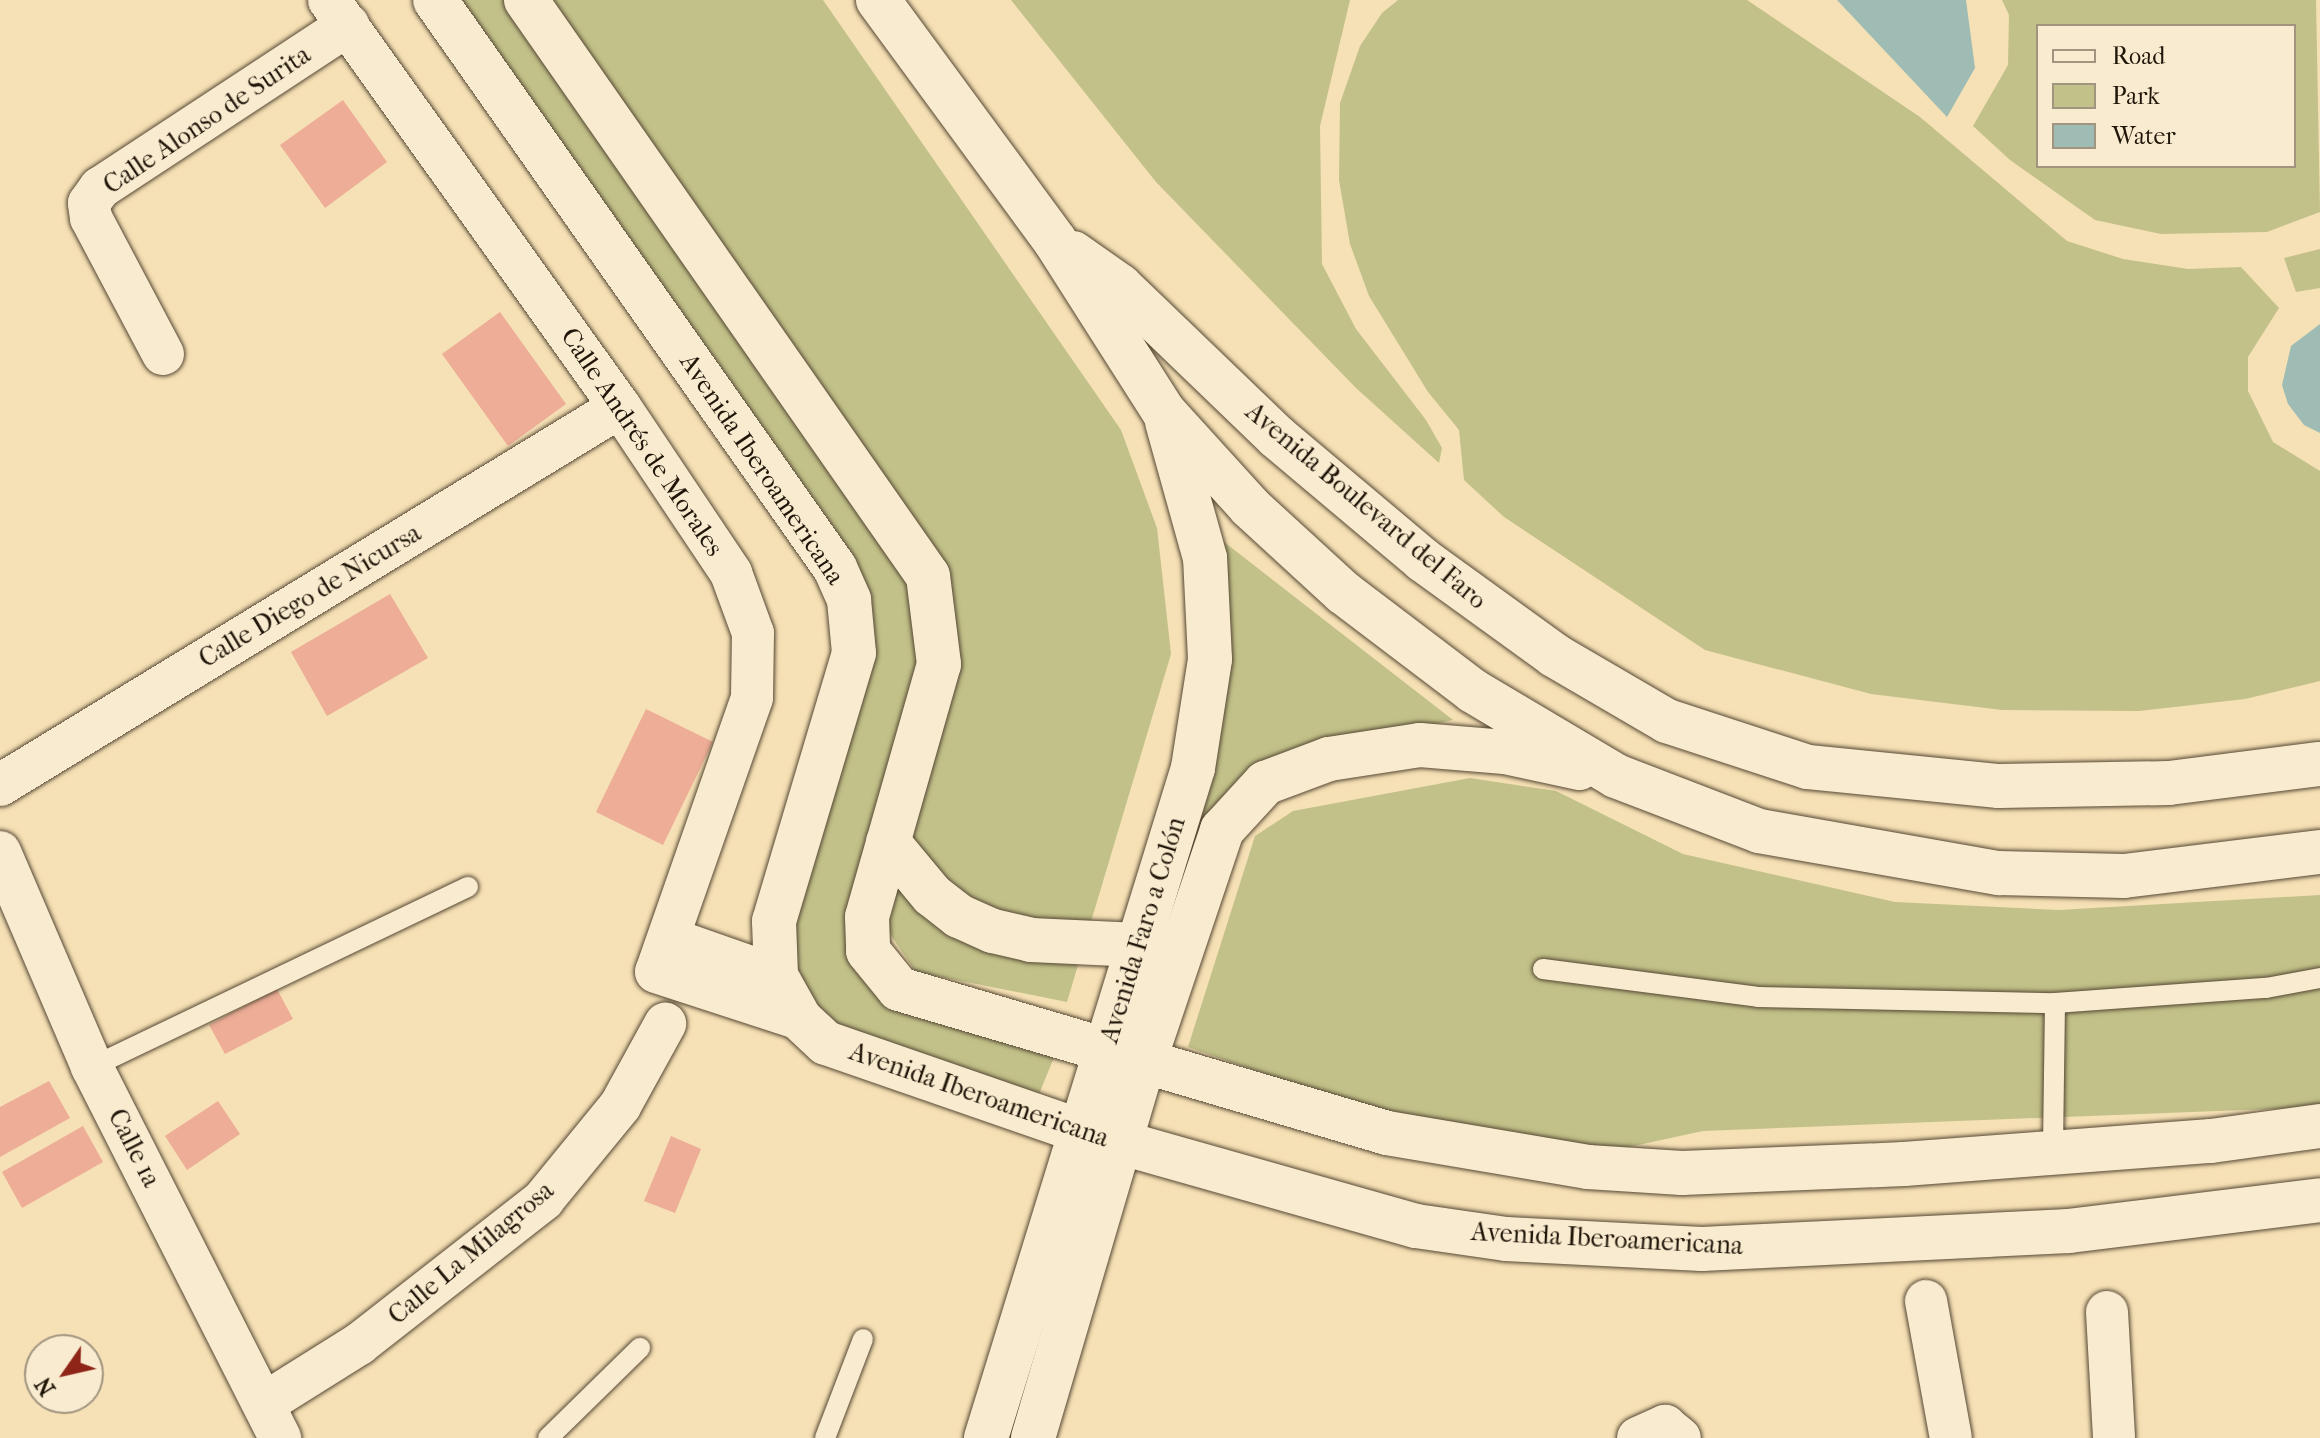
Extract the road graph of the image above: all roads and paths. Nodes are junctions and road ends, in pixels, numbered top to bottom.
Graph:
1 (435, 0) edge
2 (526, 0) edge
3 (878, 0) edge
4 (339, 13) edge
5 (1055, 241) junction
6 (163, 354) dead end
7 (620, 407) junction
8 (1164, 412) junction
9 (2320, 764) edge
10 (1616, 776) junction
11 (0, 785) edge
12 (888, 842) junction
13 (0, 852) edge
14 (2320, 852) edge
15 (468, 887) dead end
16 (1139, 945) junction
17 (663, 956) junction
18 (1543, 969) dead end
19 (776, 976) junction
20 (2320, 978) edge
21 (2055, 1003) junction
22 (800, 1019) junction
23 (665, 1024) dead end
24 (1126, 1055) junction
25 (92, 1067) junction
26 (2320, 1126) edge
27 (1080, 1131) junction
28 (1121, 1143) junction
29 (2053, 1153) junction
30 (2320, 1200) edge
31 (1926, 1301) dead end
32 (2107, 1312) dead end
33 (863, 1339) dead end
34 (640, 1348) dead end
35 (272, 1420) edge
36 (548, 1438) edge
37 (825, 1438) edge
38 (986, 1438) edge
39 (1033, 1438) edge
40 (1638, 1438) edge
41 (1680, 1438) edge
42 (1951, 1438) edge
43 (2114, 1438) edge

1 - 19 street, Avenida Iberoamericana
2 - 12 street
3 - 5 street, Avenida Boulevard del Faro
4 - 6 street, Calle Alonso de Surita
4 - 7 street, Calle Andrés de Morales
5 - 8 street, Avenida Boulevard del Faro
5 - 9 street, Avenida Boulevard del Faro
7 - 11 street, Calle Diego de Nicursa
7 - 17 street, Calle Andrés de Morales
8 - 10 street, Avenida Boulevard del Faro
8 - 16 street, Avenida Faro a Colón
10 - 14 street, Avenida Boulevard del Faro
10 - 24 street, Avenida Faro a Colón
12 - 16 street
12 - 24 street
13 - 25 street, Calle 1a
15 - 25 lane
16 - 24 street, Avenida Faro a Colón
17 - 19 street
17 - 22 street
18 - 21 lane
19 - 22 street, Avenida Iberoamericana
20 - 21 lane
21 - 29 lane
22 - 27 street, Avenida Iberoamericana
23 - 35 street, Calle La Milagrosa
24 - 27 street, Avenida Faro a Colón
24 - 28 street, Avenida Faro a Colón
24 - 29 street
25 - 35 street, Calle 1a
26 - 29 street
27 - 28 street, Avenida Iberoamericana
27 - 38 street, Avenida Faro a Colón
28 - 30 street, Avenida Iberoamericana
28 - 39 street, Avenida Faro a Colón
31 - 42 street
32 - 43 street
33 - 37 lane
34 - 36 lane
40 - 41 street

